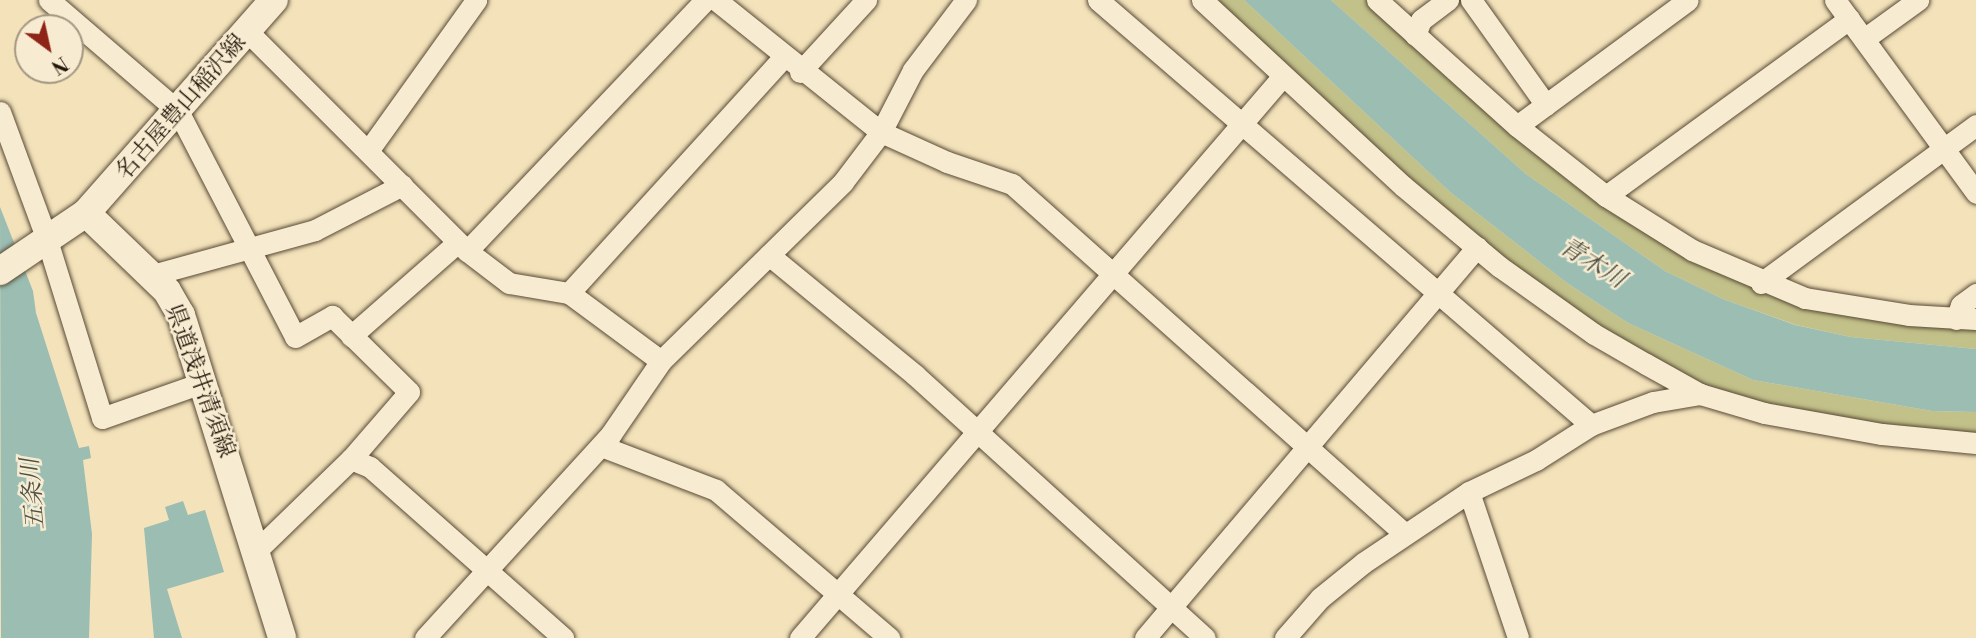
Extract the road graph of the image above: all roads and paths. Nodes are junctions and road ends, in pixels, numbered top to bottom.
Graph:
1 (49, 0) edge
2 (274, 0) edge
3 (476, 0) edge
4 (705, 0) edge
5 (716, 0) edge
6 (866, 0) edge
7 (966, 0) edge
8 (1098, 0) edge
9 (1202, 0) edge
10 (1377, 0) edge
11 (1448, 0) edge
12 (1471, 0) edge
13 (1688, 0) edge
14 (1835, 0) edge
15 (1918, 0) edge
16 (1849, 19) junction
17 (247, 31) junction
18 (1415, 35) junction
19 (1864, 39) junction
20 (783, 58) junction
21 (800, 72) junction
22 (1282, 77) junction
23 (1546, 105) junction
24 (178, 111) junction
25 (0, 112) edge
26 (1976, 125) edge
27 (1243, 126) junction
28 (1517, 126) junction
29 (881, 132) junction
30 (1944, 149) junction
31 (368, 151) junction
32 (402, 185) junction
33 (1976, 194) edge
34 (1606, 196) junction
35 (86, 213) junction
36 (42, 244) junction
37 (463, 246) junction
38 (1477, 247) junction
39 (246, 249) junction
40 (769, 255) junction
41 (0, 271) edge
42 (152, 275) junction
43 (1114, 276) junction
44 (1761, 283) junction
45 (569, 293) junction
46 (1439, 294) junction
47 (1976, 294) edge
48 (1966, 319) edge
49 (351, 336) junction
50 (661, 361) junction
51 (204, 382) junction
52 (1700, 394) junction
53 (1591, 425) junction
54 (977, 432) junction
55 (1976, 443) edge
56 (601, 446) junction
57 (1308, 448) junction
58 (351, 459) junction
59 (1469, 492) junction
60 (1405, 534) junction
61 (257, 550) junction
62 (486, 571) junction
63 (839, 595) junction
64 (1171, 608) junction
65 (282, 638) edge
66 (425, 638) edge
67 (563, 638) edge
68 (800, 638) edge
69 (889, 638) edge
70 (1145, 638) edge
71 (1205, 638) edge
72 (1284, 638) edge
73 (1518, 638) edge

1 - 24 street
2 - 17 main road, 名古屋豊山稲沢線
3 - 31 street
4 - 37 street
5 - 20 street
6 - 21 street
7 - 29 street
8 - 27 street
9 - 22 street
10 - 18 street
11 - 18 street
12 - 23 street
13 - 23 street
14 - 16 street
15 - 19 street
16 - 19 street
16 - 34 street
17 - 24 main road, 名古屋豊山稲沢線
17 - 31 street
18 - 28 street
19 - 30 street
20 - 21 street
20 - 45 street
21 - 29 street
22 - 27 street
22 - 38 street
23 - 28 street
24 - 35 main road, 名古屋豊山稲沢線
24 - 39 street
25 - 36 street
26 - 30 street
27 - 43 street
27 - 46 street
28 - 34 street
29 - 40 street
29 - 43 street
30 - 33 street
30 - 44 street
31 - 32 street
32 - 37 street
32 - 39 street
34 - 44 street
35 - 36 main road
35 - 42 main road, 県道浅井清須線
36 - 41 main road
36 - 51 street
37 - 45 street
37 - 49 street
38 - 46 street
38 - 52 street
39 - 42 street
39 - 49 street
40 - 50 street
40 - 54 street
42 - 51 main road, 県道浅井清須線
43 - 54 street
43 - 57 street
44 - 48 street
45 - 50 street
46 - 53 street
46 - 57 street
47 - 48 street
49 - 58 street
50 - 56 street
51 - 61 main road, 県道浅井清須線
52 - 53 street
52 - 55 street
53 - 59 street
54 - 63 street
54 - 64 street
56 - 62 street
56 - 63 street
57 - 60 street
57 - 64 street
58 - 61 street
58 - 62 street
59 - 60 street
59 - 73 street
60 - 72 street
61 - 65 main road, 県道浅井清須線
62 - 66 street
62 - 67 street
63 - 68 street
63 - 69 street
64 - 70 street
64 - 71 street

